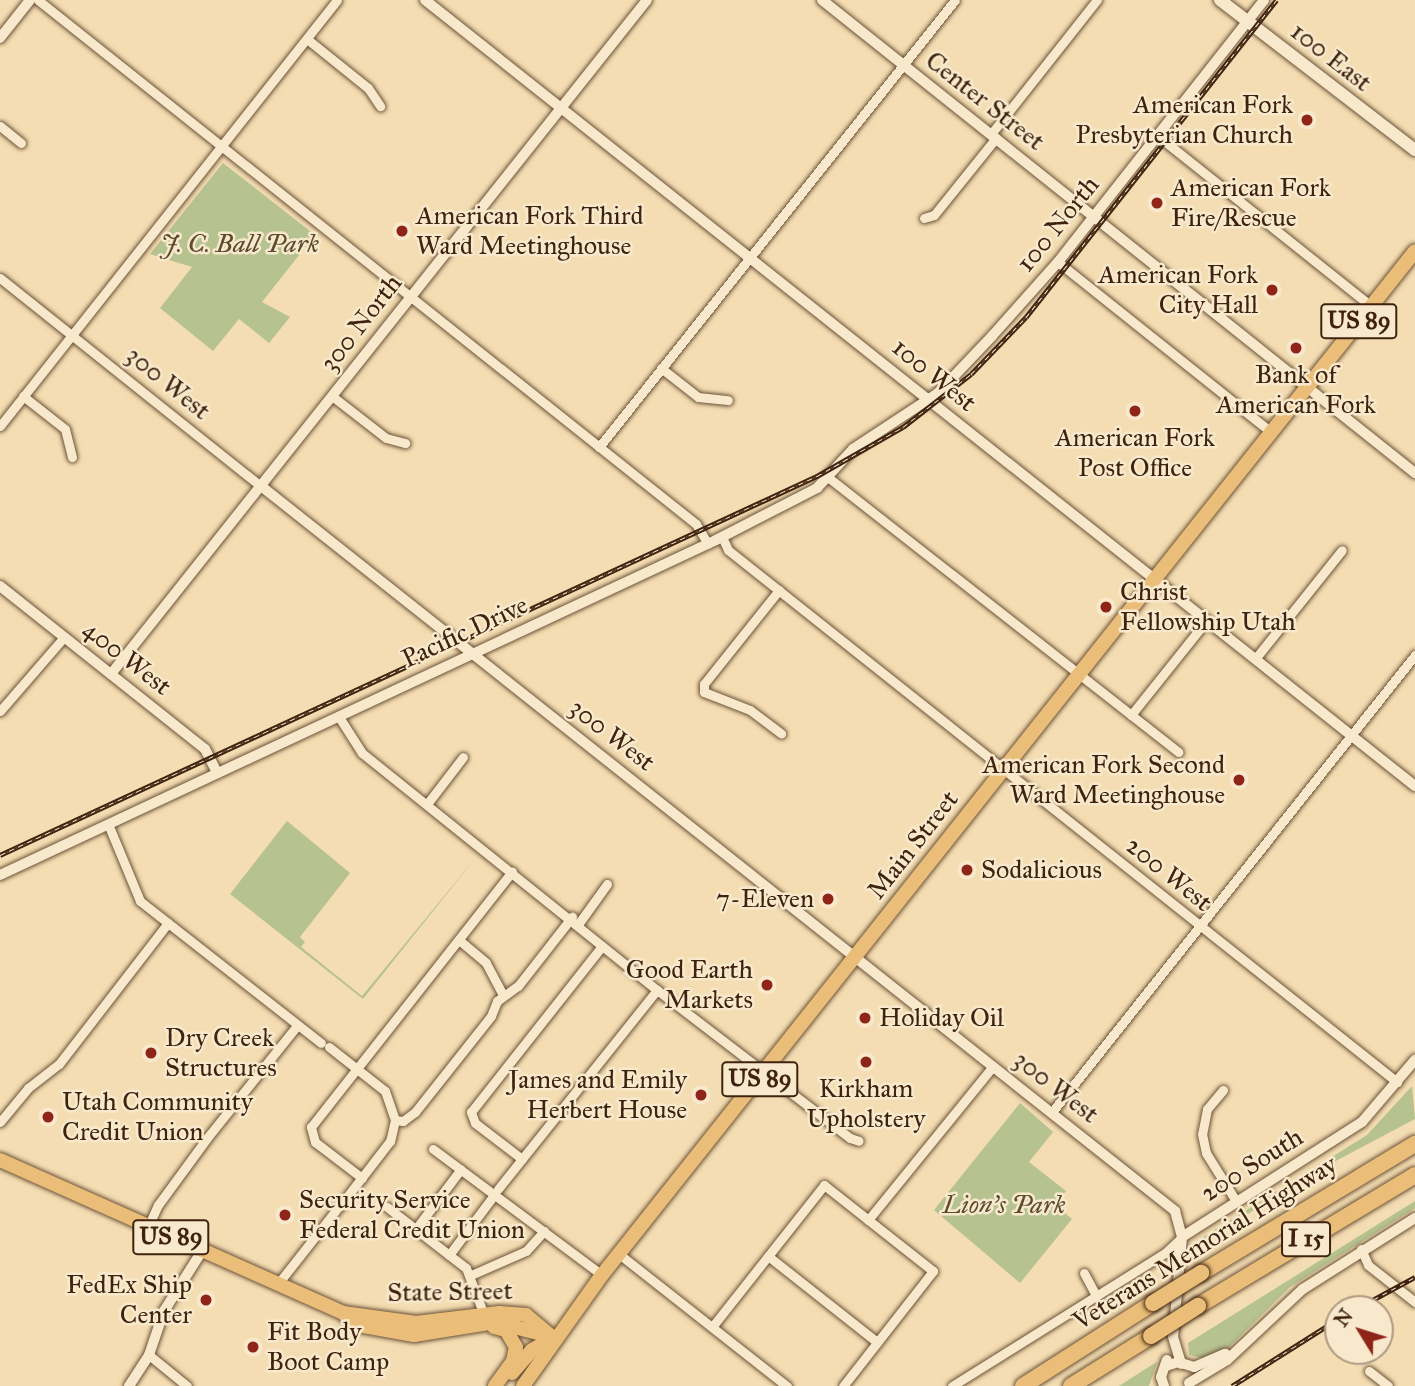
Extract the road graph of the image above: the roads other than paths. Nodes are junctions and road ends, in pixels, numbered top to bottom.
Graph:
1 (30, 0) edge
2 (38, 0) edge
3 (337, 0) edge
4 (425, 0) edge
5 (647, 0) edge
6 (822, 0) edge
7 (955, 0) edge
8 (1097, 0) edge
9 (1220, 0) edge
10 (1264, 0) edge
11 (1247, 21) junction
12 (0, 38) edge
13 (307, 39) junction
14 (903, 65) junction
15 (380, 106) dead end
16 (561, 108) junction
17 (0, 126) edge
18 (993, 136) junction
19 (1158, 136) junction
20 (21, 143) dead end
21 (221, 146) junction
22 (1415, 150) edge
23 (1094, 217) junction
24 (924, 218) dead end
25 (1415, 251) edge
26 (749, 258) junction
27 (1058, 262) junction
28 (0, 278) edge
29 (411, 297) junction
30 (1371, 306) junction
31 (72, 335) junction
32 (661, 368) junction
33 (1307, 387) junction
34 (23, 396) junction
35 (332, 396) junction
36 (728, 400) dead end
37 (928, 400) junction
38 (0, 426) edge
39 (1271, 432) junction
40 (405, 443) dead end
41 (599, 447) junction
42 (72, 457) dead end
43 (1415, 473) edge
44 (828, 478) junction
45 (261, 486) junction
46 (722, 537) junction
47 (708, 544) junction
48 (1342, 550) dead end
49 (1154, 580) junction
50 (0, 586) edge
51 (779, 590) junction
52 (1206, 621) junction
53 (64, 637) junction
54 (472, 654) junction
55 (1415, 655) edge
56 (1255, 659) junction
57 (111, 674) junction
58 (1077, 675) junction
59 (0, 711) edge
60 (1131, 715) junction
61 (339, 717) junction
62 (781, 733) dead end
63 (1351, 736) junction
64 (1179, 752) dead end
65 (463, 757) dead end
66 (1004, 769) junction
67 (217, 773) junction
68 (1415, 786) edge
69 (427, 804) junction
70 (108, 824) junction
71 (512, 872) junction
72 (0, 875) edge
73 (607, 884) dead end
74 (575, 920) junction
75 (168, 923) junction
76 (1200, 926) junction
77 (459, 940) junction
78 (602, 946) junction
79 (856, 957) junction
80 (657, 990) junction
81 (503, 995) junction
82 (296, 1027) junction
83 (1415, 1060) edge
84 (993, 1066) junction
85 (357, 1067) junction
86 (766, 1070) junction
87 (1397, 1082) junction
88 (1223, 1090) dead end
89 (1052, 1112) junction
90 (395, 1120) junction
91 (0, 1122) edge
92 (859, 1141) dead end
93 (1415, 1144) edge
94 (433, 1149) dead end
95 (522, 1159) junction
96 (0, 1160) edge
97 (461, 1169) junction
98 (1415, 1175) edge
99 (362, 1178) junction
100 (496, 1192) junction
101 (1236, 1202) junction
102 (387, 1208) dead end
103 (1415, 1218) edge
104 (868, 1220) junction
105 (148, 1227) junction
106 (415, 1230) junction
107 (544, 1231) junction
108 (1182, 1237) junction
109 (202, 1251) junction
110 (619, 1254) junction
111 (1363, 1254) junction
112 (449, 1255) junction
113 (768, 1256) junction
114 (1084, 1273) dead end
115 (471, 1275) junction
116 (602, 1275) junction
117 (277, 1285) junction
118 (1415, 1294) edge
119 (1096, 1296) junction
120 (1415, 1302) edge
121 (343, 1313) junction
122 (483, 1321) junction
123 (712, 1327) junction
124 (1173, 1337) junction
125 (553, 1338) junction
126 (877, 1342) junction
127 (1234, 1350) junction
128 (149, 1355) junction
129 (1183, 1364) junction
130 (1166, 1366) junction
131 (1370, 1371) dead end
132 (1161, 1384) edge
133 (1188, 1385) edge
134 (129, 1386) edge
135 (187, 1386) edge
136 (495, 1386) edge
137 (501, 1386) edge
138 (523, 1386) edge
139 (787, 1386) edge
140 (842, 1386) edge
141 (952, 1386) edge
142 (1023, 1386) edge
143 (1071, 1386) edge
144 (1388, 1386) edge

1 - 12 street
2 - 21 street
3 - 13 street
4 - 16 street, 100 West
5 - 16 street, 300 North
6 - 14 street, Center Street
7 - 14 street
8 - 18 street
9 - 11 main road, 100 East
10 - 11 street, 100 North
11 - 19 street, 100 North
11 - 22 main road, 100 East
13 - 15 street
13 - 21 street
14 - 18 street, Center Street
14 - 26 street
16 - 26 street, 100 West
16 - 29 street, 300 North
17 - 20 street
18 - 23 street, Center Street
18 - 24 street
19 - 23 street, 100 North
19 - 30 street
21 - 29 street
21 - 31 street
23 - 27 street, 100 North
23 - 33 street, Center Street
25 - 30 main road, Main Street / US 89
26 - 32 street
26 - 37 street, 100 West
27 - 37 street, 100 North
27 - 39 street
28 - 31 street, 300 West
29 - 35 street, 300 North
29 - 41 street
30 - 33 main road, Main Street / US 89
31 - 34 street
31 - 45 street, 300 West
32 - 36 street
32 - 41 street
33 - 39 main road, Main Street / US 89
33 - 43 street, Center Street
34 - 38 street
34 - 42 street
35 - 40 street
35 - 45 street, 300 North
37 - 44 street, Pacific Drive
37 - 49 street, 100 West
39 - 49 main road, Main Street / US 89
41 - 47 street
44 - 46 street, Pacific Drive
44 - 58 street
45 - 54 street, 300 West
45 - 57 street, 300 North
46 - 47 street, Pacific Drive
46 - 51 street, 200 West
47 - 54 street, Pacific Drive
48 - 56 street
49 - 52 street, 100 West
49 - 58 main road, Main Street / US 89
50 - 53 street, 400 West
51 - 62 street
51 - 66 street, 200 West
52 - 56 street, 100 West
52 - 60 street
53 - 57 street, 400 West
53 - 59 street
54 - 61 street, Pacific Drive
54 - 79 street, 300 West
55 - 63 street
56 - 63 street, 100 West
57 - 67 street, 400 West
58 - 60 street
58 - 66 main road, Main Street / US 89
60 - 64 street
61 - 67 street, Pacific Drive
61 - 69 street
63 - 68 street, 100 West
63 - 76 street
65 - 69 street
66 - 76 street, 200 West
66 - 79 main road, Main Street / US 89
67 - 70 street, Pacific Drive
69 - 71 street
70 - 72 street, Pacific Drive
70 - 75 street
71 - 74 street
71 - 77 street
73 - 74 street
74 - 78 street
74 - 81 street
75 - 82 street
75 - 91 street
76 - 87 street, 200 West
76 - 89 street
77 - 81 street
77 - 85 street
78 - 80 street
78 - 95 street
79 - 84 street, 300 West
79 - 86 main road, Main Street / US 89
80 - 86 street
80 - 95 street
81 - 90 street
82 - 85 street
82 - 105 street
83 - 87 street, 200 South
84 - 89 street, 300 West
84 - 104 street
85 - 90 street
85 - 99 street
86 - 92 street
86 - 110 main road, Main Street / US 89
87 - 101 street, 200 South
88 - 101 street
89 - 108 street, 300 West
90 - 99 street
93 - 142 highway, Veterans Memorial Highway / I 15, bridge
94 - 97 street
95 - 100 street
96 - 105 main road, State Street / US 89
97 - 100 street
97 - 106 street
98 - 143 highway, Veterans Memorial Highway / I 15, bridge
99 - 117 street
100 - 107 street
100 - 112 street
101 - 108 street, 200 South
102 - 106 street
103 - 111 street
104 - 113 street
104 - 126 street
105 - 109 main road, State Street / US 89
106 - 112 street
107 - 115 street
107 - 116 street
108 - 119 street
108 - 124 street
109 - 117 main road, State Street / US 89
109 - 128 street
110 - 116 main road, Main Street / US 89
110 - 123 street
111 - 118 street
111 - 120 street
111 - 127 street
112 - 115 street
113 - 123 street
113 - 126 street
114 - 119 street
115 - 122 street
116 - 125 main road, Main Street / US 89
117 - 121 main road, State Street / US 89
119 - 141 street
121 - 122 main road, State Street / US 89
121 - 122 main road, State Street / US 89
122 - 125 main road, State Street / US 89
122 - 136 main road, State Street / US 89
123 - 139 street
124 - 129 street
124 - 130 street
125 - 137 main road, Main Street
125 - 138 main road, Main Street
126 - 140 street
127 - 129 street
127 - 133 street
128 - 134 street
128 - 135 street
129 - 130 street
129 - 133 street
130 - 132 street
131 - 144 street

